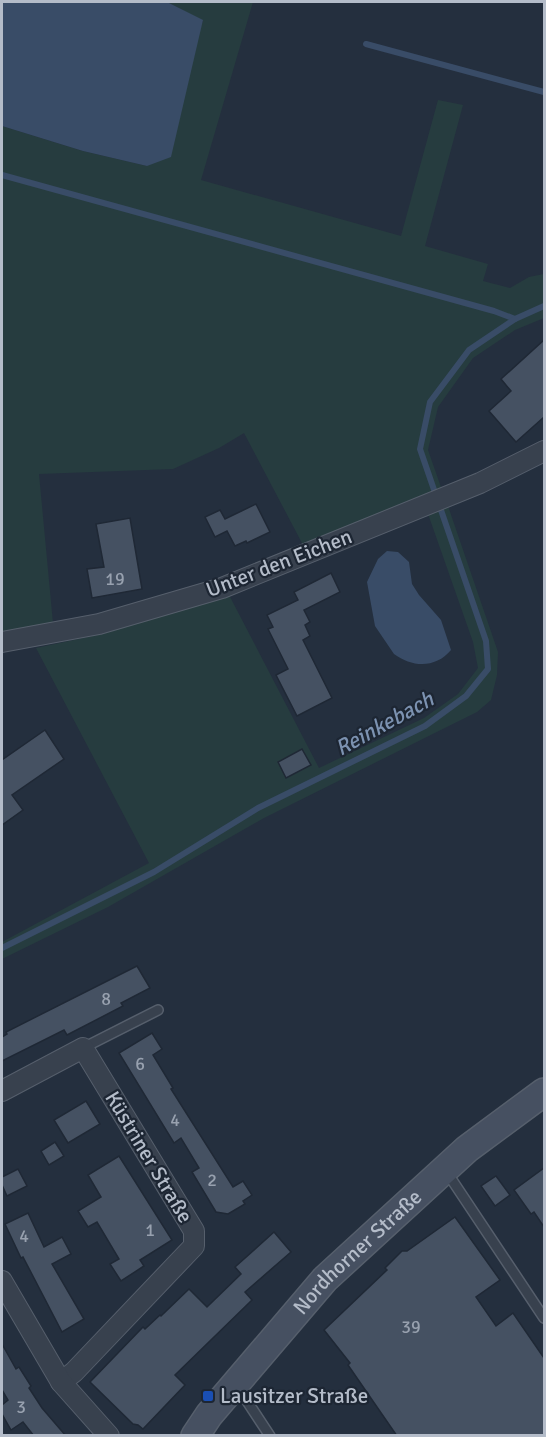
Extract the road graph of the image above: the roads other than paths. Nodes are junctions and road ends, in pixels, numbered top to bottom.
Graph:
1 (544, 451) edge
2 (2, 642) edge
3 (158, 1010) dead end
4 (83, 1048) junction
5 (2, 1091) edge
6 (544, 1092) edge
7 (445, 1169) junction
8 (2, 1281) edge
9 (544, 1318) edge
10 (61, 1382) junction
11 (236, 1384) junction
12 (109, 1436) edge
13 (195, 1436) edge
14 (270, 1436) edge

1 - 2 street, Unter den Eichen
3 - 4 lane
4 - 5 street
4 - 10 street, Küstriner Straße
6 - 7 street, Nordhorner Straße
7 - 9 lane
7 - 11 street, Nordhorner Straße
8 - 10 street
10 - 12 street
11 - 13 street, Nordhorner Straße
11 - 14 lane

